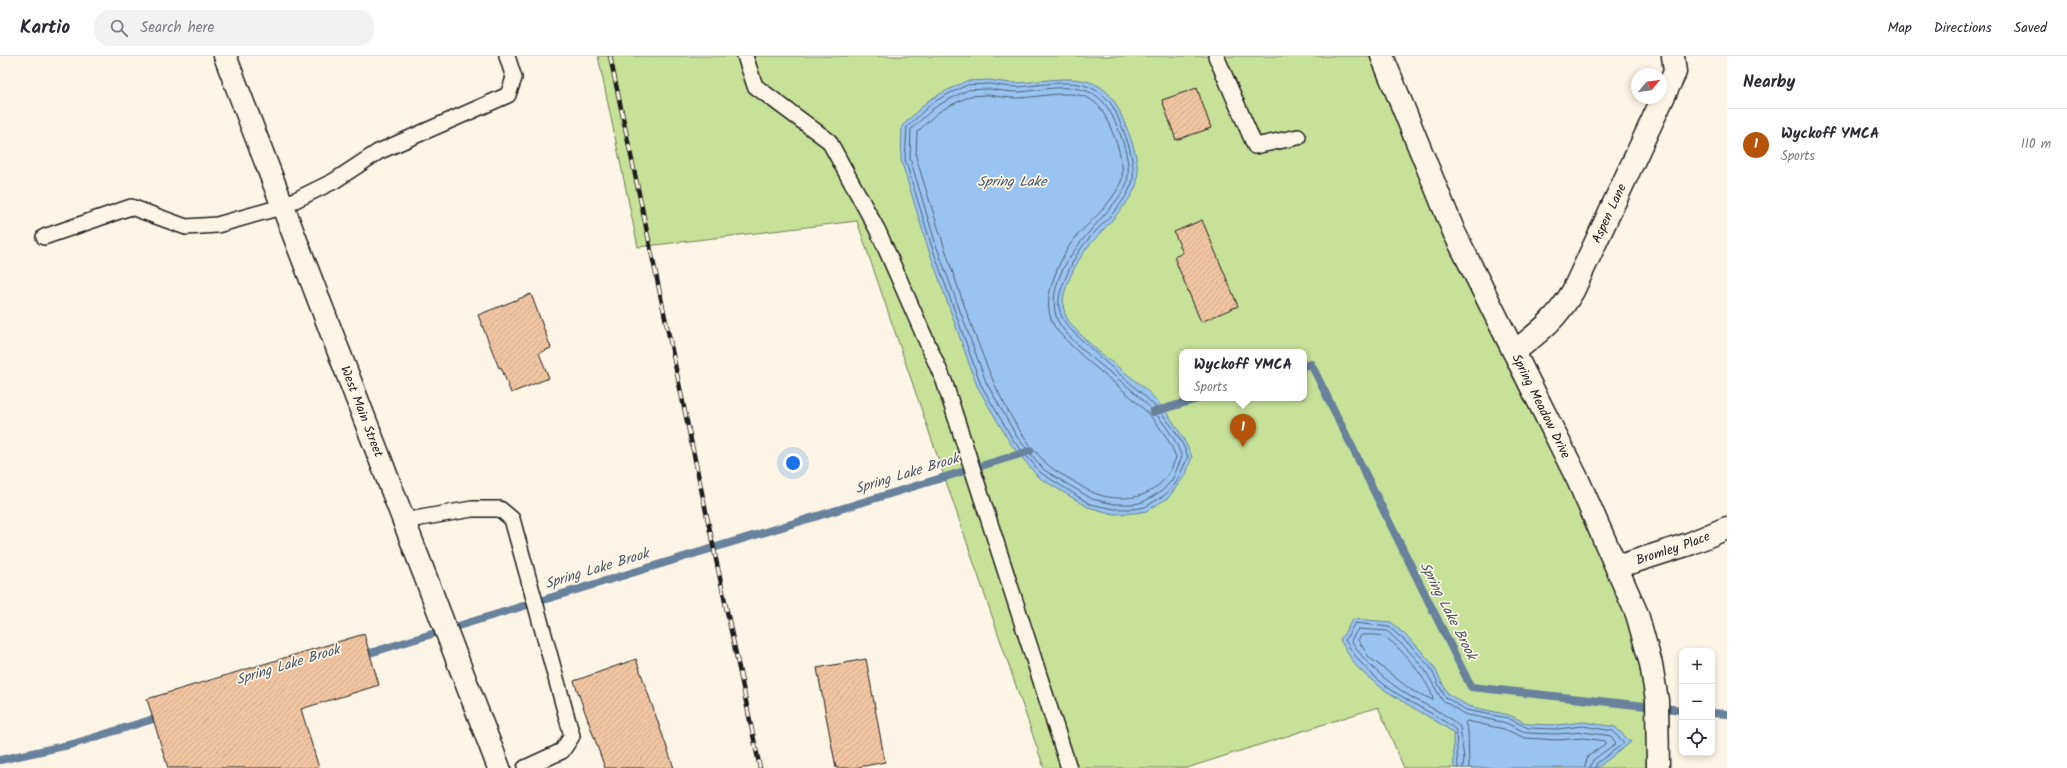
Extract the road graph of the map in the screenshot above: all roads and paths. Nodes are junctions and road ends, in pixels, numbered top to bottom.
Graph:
1 (225, 56) edge
2 (507, 56) edge
3 (745, 56) edge
4 (1216, 56) edge
5 (1382, 56) edge
6 (1673, 56) edge
7 (1298, 137) dead end
8 (281, 207) junction
9 (44, 237) dead end
10 (1514, 352) junction
11 (403, 520) junction
12 (1727, 528) edge
13 (1618, 567) junction
14 (499, 768) edge
15 (525, 768) edge
16 (1069, 768) edge
17 (1658, 768) edge

1 - 8 street, West Main Street
2 - 8 lane
3 - 16 lane
4 - 7 lane
5 - 10 street, Spring Meadow Drive
6 - 10 street, Aspen Lane
8 - 9 lane
8 - 11 street, West Main Street
10 - 13 street, Spring Meadow Drive
11 - 14 street, West Main Street
11 - 15 lane
12 - 13 street, Bromley Place
13 - 17 street, Spring Meadow Drive

